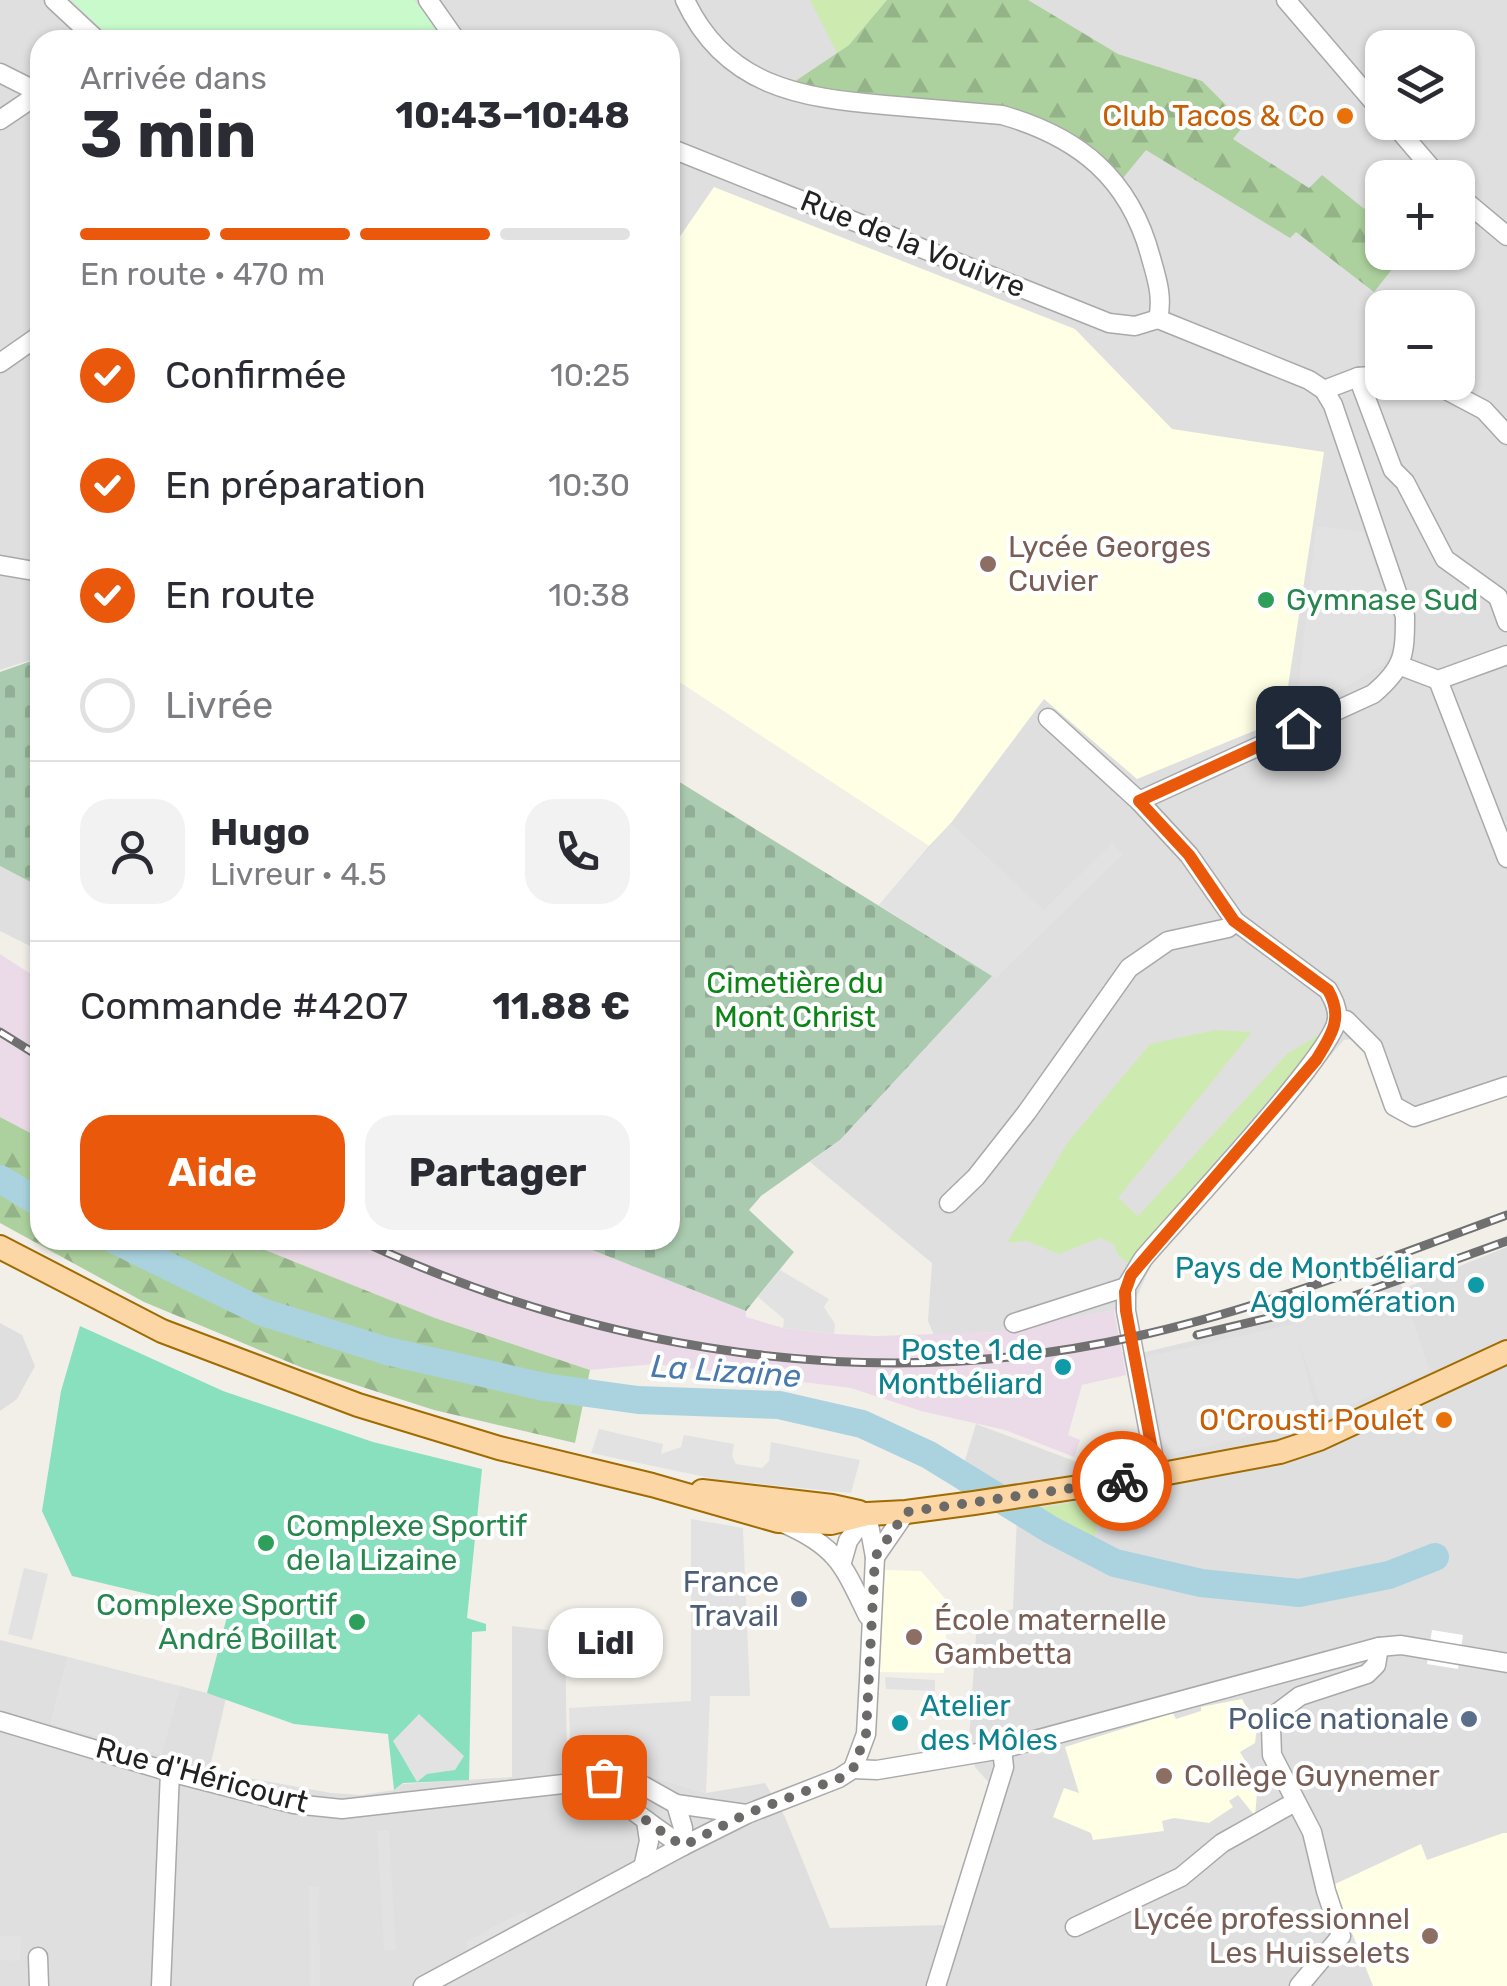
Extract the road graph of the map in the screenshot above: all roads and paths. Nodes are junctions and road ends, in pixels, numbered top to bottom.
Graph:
1 (54, 0) edge
2 (428, 0) edge
3 (685, 0) edge
4 (1286, 0) edge
5 (86, 30) edge
6 (449, 30) edge
7 (0, 73) edge
8 (30, 88) edge
9 (1365, 92) edge
10 (30, 100) edge
11 (0, 120) edge
12 (1407, 140) edge
13 (680, 152) edge
14 (1425, 160) edge
15 (1475, 209) edge
16 (1507, 236) edge
17 (1158, 318) junction
18 (30, 342) edge
19 (0, 363) edge
20 (1358, 376) junction
21 (1365, 376) edge
22 (1324, 390) junction
23 (1465, 400) edge
24 (1507, 436) edge
25 (0, 564) edge
26 (30, 570) edge
27 (1507, 622) edge
28 (1507, 656) edge
29 (1401, 666) junction
30 (1438, 680) junction
31 (1048, 718) dead end
32 (1139, 801) junction
33 (1507, 858) edge
34 (1234, 921) junction
35 (1338, 1020) junction
36 (1507, 1086) edge
37 (949, 1204) dead end
38 (0, 1247) edge
39 (1126, 1286) junction
40 (1014, 1323) dead end
41 (1507, 1352) edge
42 (1157, 1476) junction
43 (652, 1485) junction
44 (906, 1512) junction
45 (867, 1514) junction
46 (778, 1522) junction
47 (875, 1557) junction
48 (842, 1562) junction
49 (870, 1621) junction
50 (1379, 1648) junction
51 (1507, 1663) edge
52 (0, 1721) edge
53 (1002, 1749) junction
54 (853, 1769) junction
55 (170, 1772) junction
56 (586, 1782) junction
57 (1296, 1802) junction
58 (676, 1804) junction
59 (746, 1814) junction
60 (646, 1821) junction
61 (683, 1846) junction
62 (644, 1868) junction
63 (1075, 1927) dead end
64 (38, 1957) dead end
65 (1300, 1983) edge
66 (39, 1986) edge
67 (161, 1986) edge
68 (423, 1986) edge
69 (936, 1986) edge

1 - 5 street
2 - 6 street
3 - 17 street
4 - 9 street
7 - 8 street
10 - 11 street
12 - 14 street
13 - 17 street, Rue de la Vouivre
15 - 16 street
17 - 22 street
18 - 19 street
20 - 21 street
20 - 22 street
20 - 27 street
22 - 29 street
23 - 24 street
25 - 26 street
28 - 30 street
29 - 30 street
29 - 32 street
30 - 33 street
31 - 32 street
32 - 34 street
34 - 35 street
34 - 37 street
35 - 36 street
35 - 39 street
38 - 43 main road
39 - 40 street
39 - 42 street
41 - 42 main road
42 - 44 main road
43 - 45 main road
43 - 46 main road
44 - 45 main road
44 - 47 street
45 - 46 main road
45 - 47 street
45 - 48 street
46 - 48 street
47 - 49 street
48 - 49 street
49 - 54 street
50 - 51 street
50 - 53 street
50 - 57 street
52 - 55 street, Rue d'Héricourt
53 - 54 street
53 - 69 street
54 - 59 street
55 - 56 street, Rue d'Héricourt
55 - 67 street
56 - 58 street, Rue d'Héricourt
56 - 60 street
57 - 63 street
57 - 65 street
58 - 59 street, Rue d'Héricourt
58 - 61 street
59 - 61 street
60 - 61 street
60 - 62 street
61 - 62 street
62 - 68 street
64 - 66 street

